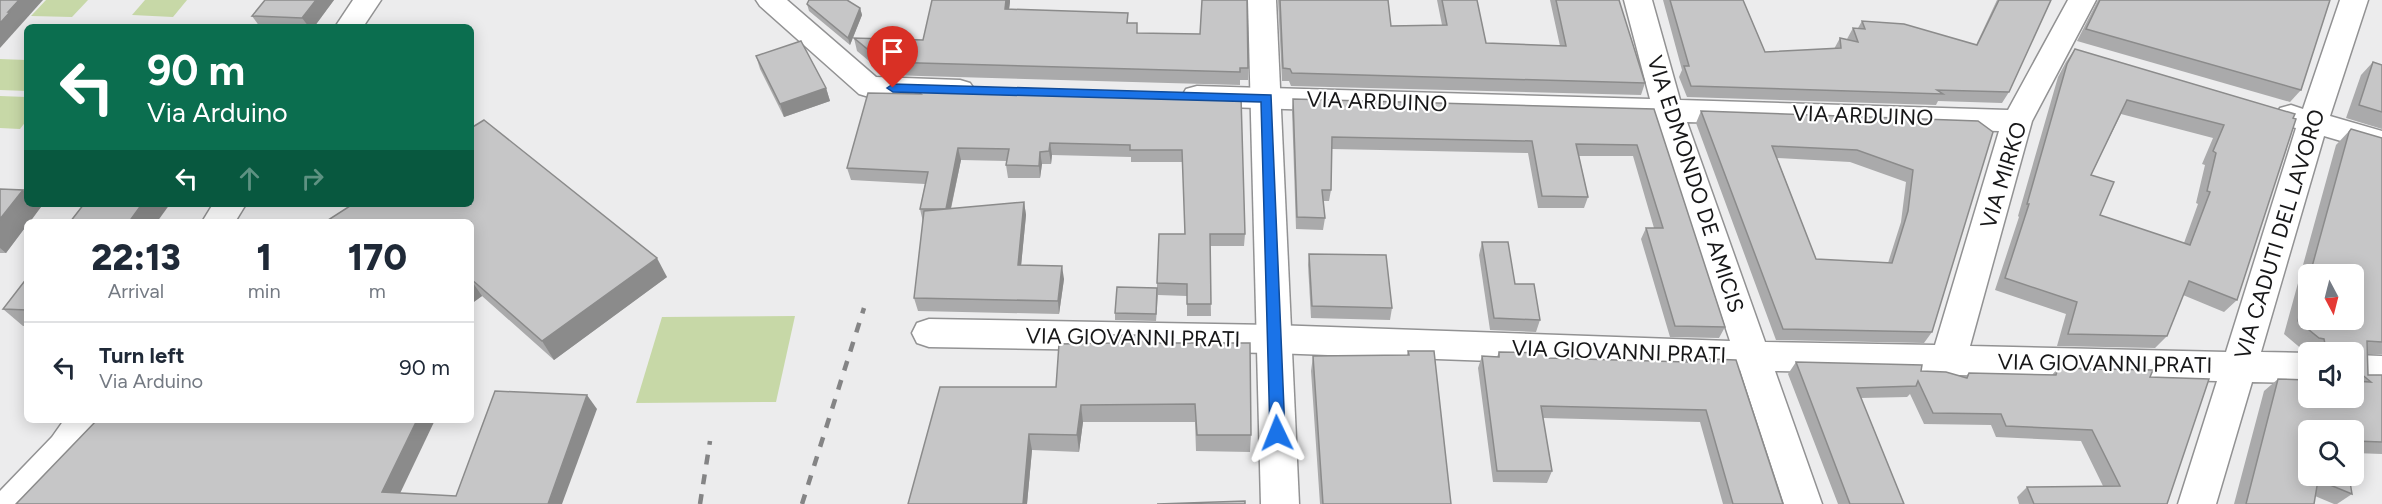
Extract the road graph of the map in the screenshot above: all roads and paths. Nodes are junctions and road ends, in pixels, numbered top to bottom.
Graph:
1 (367, 0) edge
2 (770, 0) edge
3 (1262, 0) edge
4 (1638, 0) edge
5 (2082, 0) edge
6 (2354, 0) edge
7 (351, 24) edge
8 (986, 90) edge
9 (1173, 95) edge
10 (1267, 98) junction
11 (1668, 109) junction
12 (2268, 109) edge
13 (2017, 121) junction
14 (2313, 122) junction
15 (2382, 142) edge
16 (929, 333) dead end
17 (1273, 339) junction
18 (1753, 356) junction
19 (1948, 361) junction
20 (2238, 365) junction
21 (2298, 368) edge
22 (2364, 370) edge
23 (2382, 371) edge
24 (83, 423) edge
25 (14, 504) edge
26 (1280, 504) edge
27 (1803, 504) edge
28 (2197, 504) edge

1 - 7 street
2 - 8 street
3 - 10 street
4 - 11 street, VIA EDMONDO DE AMICIS
5 - 13 street, VIA MIRKO
6 - 14 street, VIA CADUTI DEL LAVORO
9 - 10 street, VIA ARDUINO
10 - 11 street, VIA ARDUINO
10 - 17 street
11 - 13 street, VIA ARDUINO
11 - 18 street, VIA EDMONDO DE AMICIS
12 - 14 street
13 - 19 street, VIA MIRKO
14 - 15 street
14 - 20 street, VIA CADUTI DEL LAVORO
16 - 17 street, VIA GIOVANNI PRATI
17 - 18 street, VIA GIOVANNI PRATI
17 - 26 street
18 - 19 street, VIA GIOVANNI PRATI
18 - 27 street, VIA EDMONDO DE AMICIS
19 - 20 street, VIA GIOVANNI PRATI
20 - 21 street, VIA GIOVANNI PRATI
20 - 28 street, VIA CADUTI DEL LAVORO
22 - 23 street
24 - 25 street

